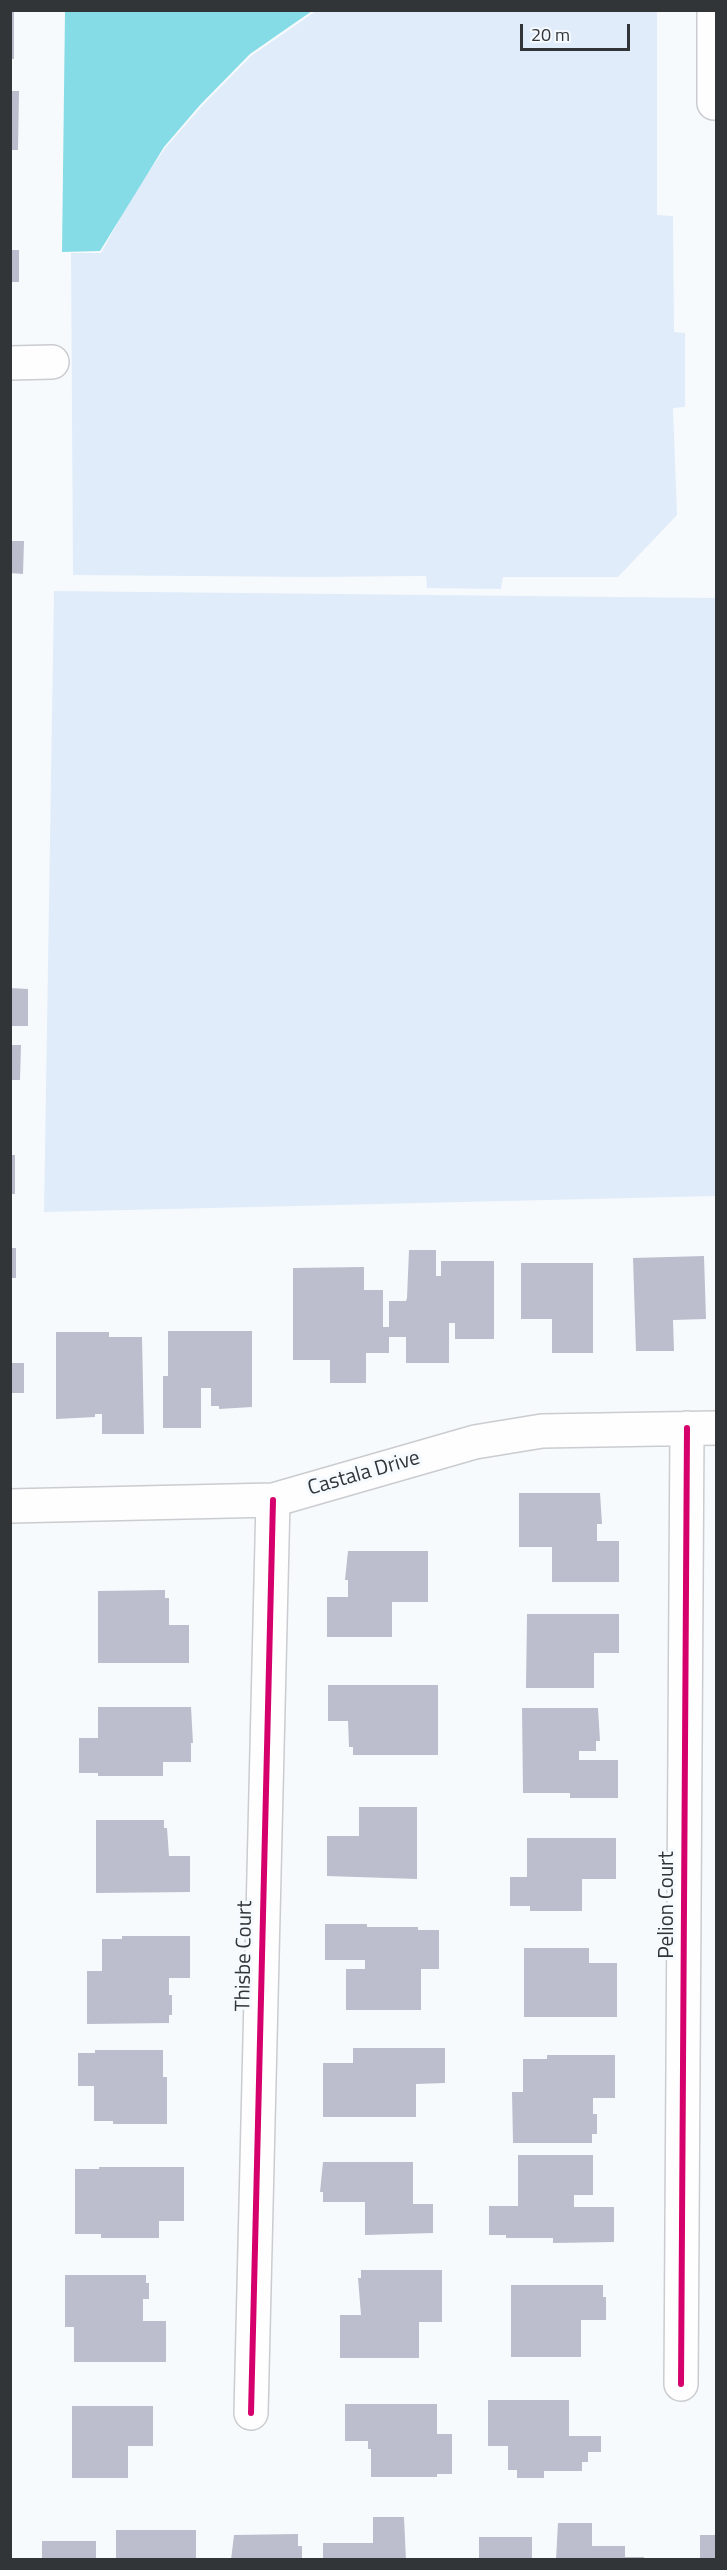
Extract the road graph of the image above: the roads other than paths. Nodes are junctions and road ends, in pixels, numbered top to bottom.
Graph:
1 (715, 11) edge
2 (714, 103) dead end
3 (52, 362) dead end
4 (10, 363) edge
5 (702, 1428) edge
6 (273, 1500) junction
7 (10, 1506) edge
8 (681, 2384) dead end
9 (251, 2413) dead end

1 - 2 street
3 - 4 street
5 - 6 street, Castala Drive
5 - 8 street, Pelion Court
6 - 7 street, Castala Drive
6 - 9 street, Thisbe Court

